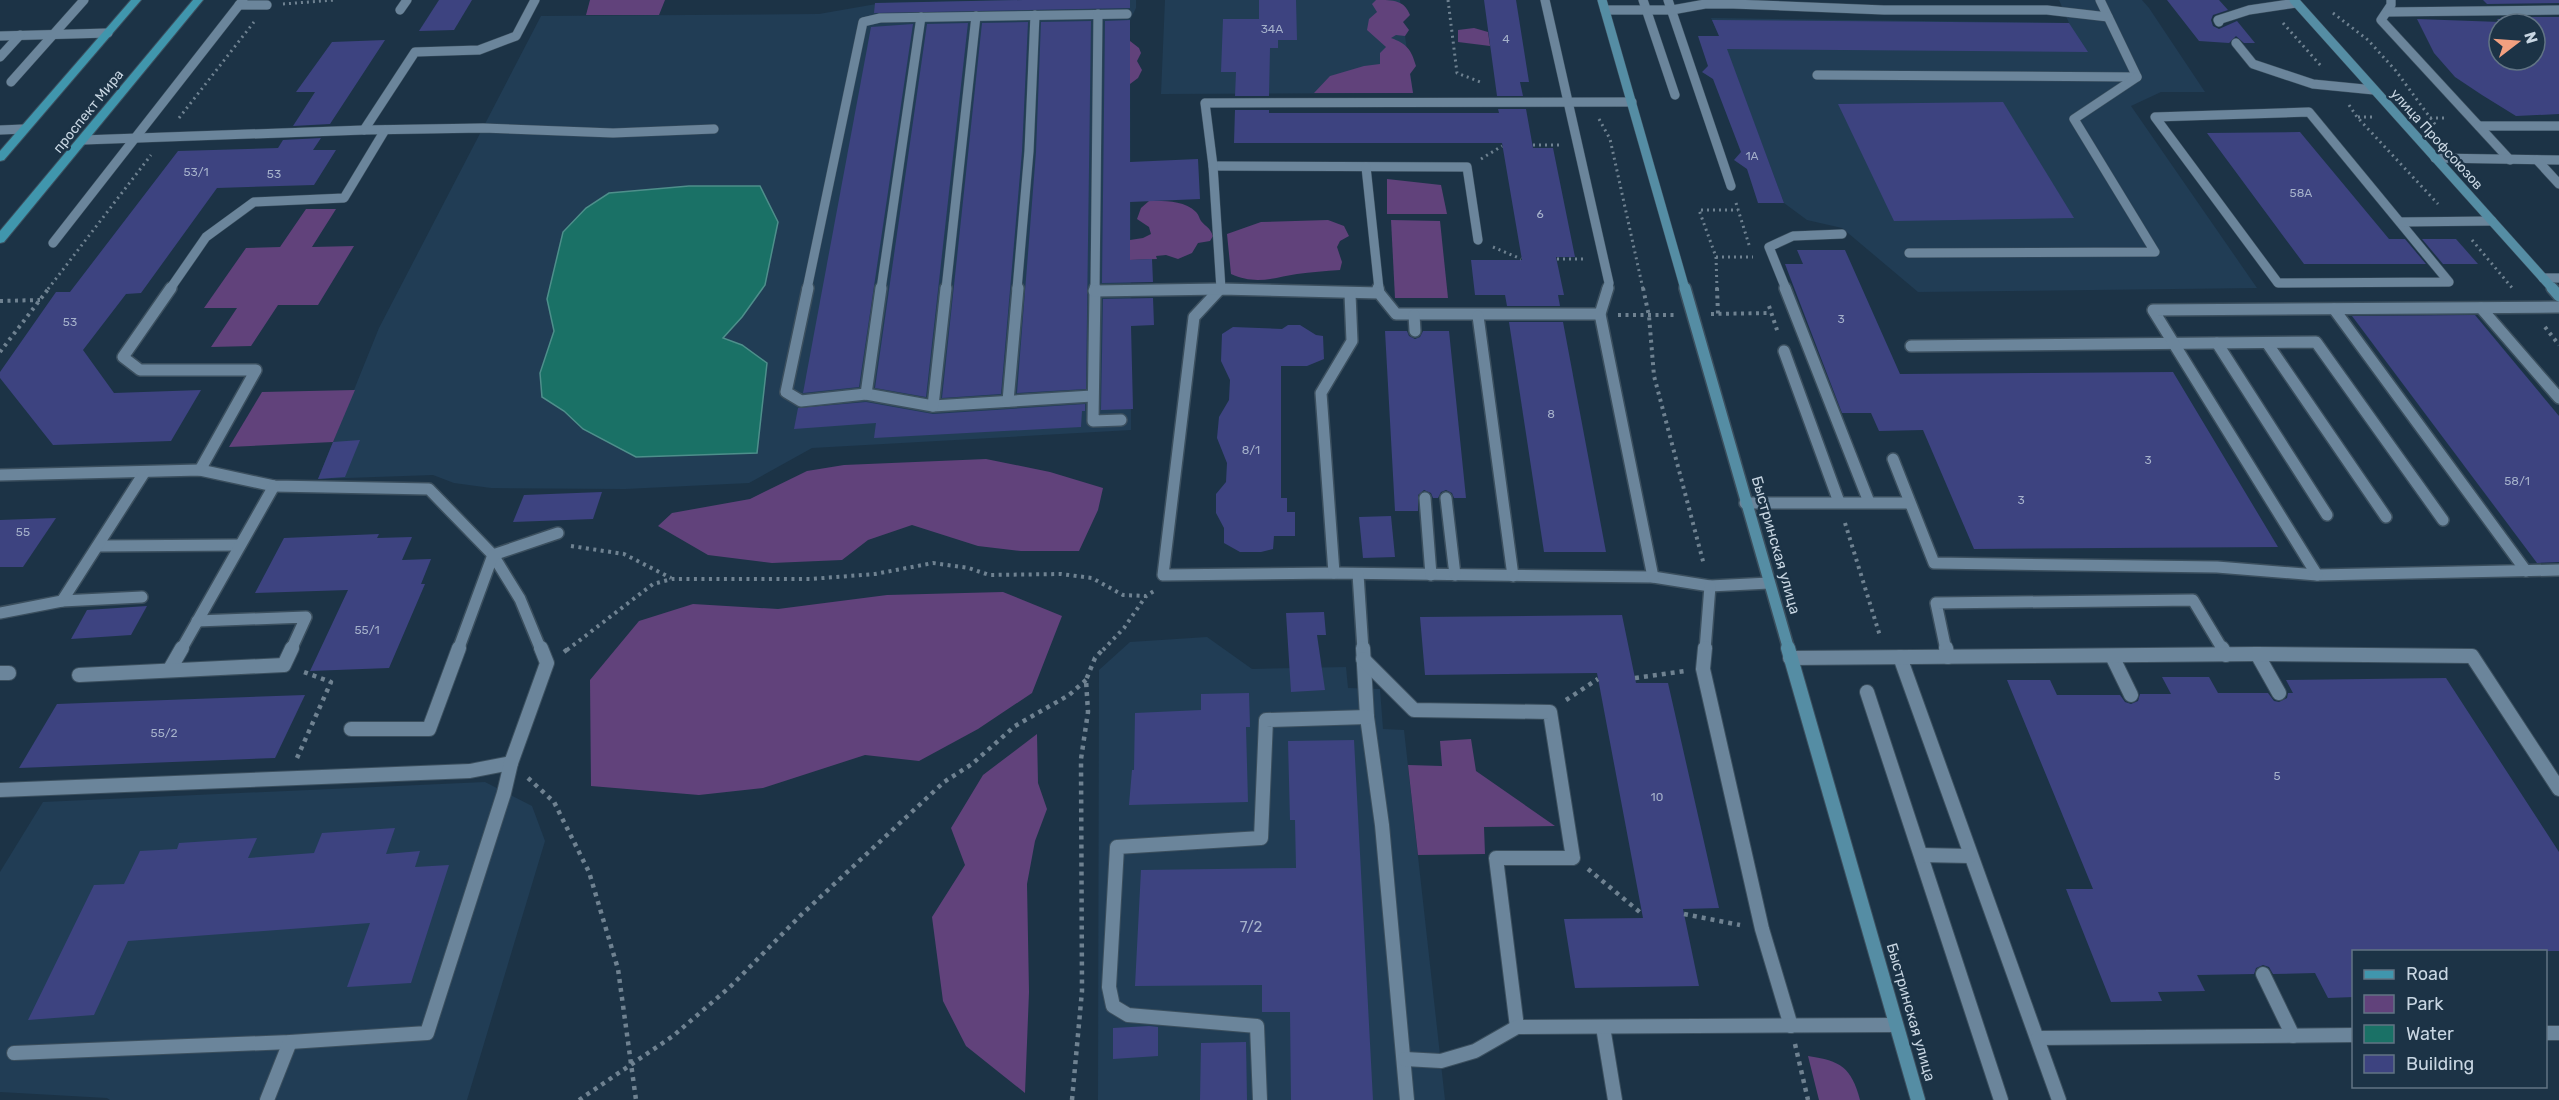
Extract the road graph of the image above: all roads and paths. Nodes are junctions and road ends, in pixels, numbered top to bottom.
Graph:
1 (84, 0) edge
2 (136, 0) edge
3 (198, 0) edge
4 (335, 0) edge
5 (406, 0) edge
6 (537, 0) edge
7 (1448, 0) edge
8 (1545, 0) edge
9 (1602, 0) edge
10 (1643, 0) edge
11 (1668, 0) edge
12 (1827, 0) edge
13 (1985, 0) edge
14 (2100, 0) edge
15 (2391, 0) edge
16 (2295, 1) edge
17 (1732, 2) edge
18 (241, 3) edge
19 (1778, 3) edge
20 (267, 4) junction
21 (2269, 7) junction
22 (2327, 8) dead end
23 (1832, 9) junction
24 (1992, 9) junction
25 (400, 10) dead end
26 (1605, 10) junction
27 (1647, 10) junction
28 (1672, 10) junction
29 (2559, 10) edge
30 (2387, 12) junction
31 (1098, 14) junction
32 (1127, 14) dead end
33 (1035, 15) junction
34 (976, 16) junction
35 (921, 17) junction
36 (2108, 17) junction
37 (2219, 22) dead end
38 (108, 33) junction
39 (20, 35) junction
40 (52, 35) junction
41 (0, 36) edge
42 (2236, 43) dead end
43 (0, 57) edge
44 (1817, 75) dead end
45 (2137, 77) junction
46 (11, 82) dead end
47 (1484, 84) dead end
48 (2336, 86) junction
49 (2374, 90) junction
50 (1675, 95) dead end
51 (1632, 102) junction
52 (1590, 103) junction
53 (1568, 104) junction
54 (2479, 126) junction
55 (2559, 126) edge
56 (2437, 127) dead end
57 (24, 129) junction
58 (714, 129) dead end
59 (0, 130) edge
60 (364, 130) junction
61 (385, 130) junction
62 (164, 138) junction
63 (133, 139) junction
64 (84, 140) junction
65 (1502, 146) dead end
66 (0, 158) edge
67 (2435, 158) junction
68 (2510, 160) junction
69 (2537, 160) junction
70 (2559, 160) edge
71 (1213, 166) junction
72 (1366, 167) junction
73 (1467, 167) junction
74 (2559, 184) edge
75 (1731, 186) dead end
76 (1738, 210) dead end
77 (2454, 221) junction
78 (2492, 221) junction
79 (2400, 222) junction
80 (1842, 234) dead end
81 (0, 239) edge
82 (1478, 240) joint
83 (53, 243) dead end
84 (1909, 254) dead end
85 (1753, 256) dead end
86 (1716, 257) junction
87 (1521, 259) dead end
88 (1557, 259) dead end
89 (1604, 259) junction
90 (2543, 278) junction
91 (2559, 278) edge
92 (1221, 289) junction
93 (1094, 291) junction
94 (1379, 293) junction
95 (1350, 294) junction
96 (2559, 296) edge
97 (40, 300) junction
98 (0, 301) edge
99 (2559, 307) edge
100 (2481, 308) junction
101 (2529, 308) junction
102 (2334, 309) junction
103 (1600, 314) junction
104 (1718, 314) dead end
105 (1414, 315) junction
106 (1478, 316) junction
107 (1415, 331) dead end
108 (2217, 343) junction
109 (2267, 343) junction
110 (2173, 344) junction
111 (2559, 345) edge
112 (1911, 346) dead end
113 (1784, 351) dead end
114 (0, 352) edge
115 (866, 394) junction
116 (1092, 396) junction
117 (2559, 398) edge
118 (1008, 401) junction
119 (933, 406) junction
120 (1121, 420) dead end
121 (1893, 459) dead end
122 (200, 470) junction
123 (144, 473) junction
124 (0, 475) edge
125 (274, 486) junction
126 (1425, 498) dead end
127 (1446, 498) dead end
128 (1839, 502) junction
129 (1869, 502) junction
130 (1745, 503) junction
131 (1909, 503) junction
132 (2327, 515) dead end
133 (2386, 517) dead end
134 (2443, 520) dead end
135 (558, 533) dead end
136 (528, 543) junction
137 (240, 545) junction
138 (99, 546) junction
139 (493, 555) junction
140 (2559, 570) edge
141 (2526, 571) junction
142 (1334, 573) junction
143 (1163, 574) junction
144 (1358, 574) junction
145 (1431, 575) junction
146 (1455, 575) junction
147 (2317, 575) junction
148 (1512, 576) junction
149 (1653, 577) junction
150 (672, 579) junction
151 (1769, 583) junction
152 (1710, 586) junction
153 (1146, 596) junction
154 (142, 597) dead end
155 (62, 601) junction
156 (0, 613) edge
157 (197, 621) junction
158 (2257, 654) junction
159 (2226, 655) junction
160 (2112, 656) junction
161 (1900, 657) junction
162 (1948, 657) junction
163 (1790, 658) junction
164 (1363, 659) junction
165 (547, 663) junction
166 (284, 664) junction
167 (170, 669) junction
168 (1703, 669) junction
169 (80, 675) dead end
170 (1635, 678) dead end
171 (1598, 679) dead end
172 (1086, 680) junction
173 (1867, 692) dead end
174 (2279, 693) dead end
175 (2131, 694) dead end
176 (1550, 712) junction
177 (1367, 717) junction
178 (351, 729) dead end
179 (511, 763) junction
180 (288, 778) junction
181 (2559, 789) edge
182 (0, 790) edge
183 (1921, 855) junction
184 (1970, 856) junction
185 (1573, 858) junction
186 (1642, 914) dead end
187 (1684, 914) dead end
188 (1762, 929) junction
189 (2263, 974) dead end
190 (1896, 1025) junction
191 (1791, 1026) junction
192 (1517, 1027) junction
193 (1603, 1027) junction
194 (2352, 1035) edge
195 (2293, 1036) junction
196 (2038, 1038) junction
197 (290, 1042) junction
198 (14, 1053) dead end
199 (1405, 1059) junction
200 (632, 1066) junction
201 (267, 1100) edge
202 (579, 1100) edge
203 (636, 1100) edge
204 (1072, 1100) edge
205 (1260, 1100) edge
206 (1407, 1100) edge
207 (1615, 1100) edge
208 (1808, 1100) edge
209 (1918, 1100) edge
210 (2001, 1100) edge
211 (2059, 1100) edge

1 - 40 lane
2 - 38 main road
3 - 64 main road, проспект Мира
4 - 20 path
5 - 25 lane
6 - 60 lane
7 - 47 path
8 - 53 lane
9 - 26 main road, Быстринская улица
10 - 27 lane
11 - 28 lane
12 - 23 lane
13 - 24 lane
14 - 36 lane
15 - 30 lane
16 - 21 lane
16 - 49 main road, улица Профсоюзов
17 - 19 lane
17 - 28 lane
18 - 20 lane
18 - 63 lane
19 - 23 lane
20 - 62 path
21 - 37 lane
21 - 48 path
22 - 56 path
23 - 24 lane
24 - 36 lane
26 - 27 lane
26 - 51 main road, Быстринская улица
27 - 28 lane
27 - 50 lane
28 - 75 lane
29 - 30 lane
30 - 54 lane
31 - 32 lane
31 - 33 lane
31 - 93 lane
33 - 34 lane
33 - 118 lane
34 - 35 lane
34 - 119 lane
35 - 115 lane
35 - 115 lane
36 - 45 lane
38 - 40 lane
38 - 57 main road
39 - 40 lane
39 - 41 lane
39 - 43 lane
40 - 46 lane
42 - 48 lane
44 - 45 lane
45 - 84 lane
48 - 49 lane
48 - 77 path
49 - 67 main road, улица Профсоюзов
51 - 52 lane
51 - 130 main road, Быстринская улица
52 - 53 lane
52 - 152 path
53 - 71 lane
53 - 89 lane
54 - 55 lane
54 - 68 lane
57 - 59 lane
57 - 66 main road
58 - 61 lane
60 - 61 lane
60 - 62 lane
61 - 122 lane
62 - 63 lane
62 - 97 path
63 - 64 lane
63 - 83 lane
64 - 81 main road, проспект Мира
65 - 73 path
67 - 68 lane
67 - 78 main road, улица Профсоюзов
68 - 69 lane
69 - 70 lane
69 - 74 lane
71 - 72 lane
71 - 92 lane
72 - 73 lane
72 - 94 lane
73 - 82 lane
76 - 86 path
77 - 78 lane
77 - 79 lane
77 - 101 path
78 - 90 main road, улица Профсоюзов
79 - 79 lane
80 - 129 lane
82 - 87 path
85 - 86 path
86 - 104 path
88 - 89 path
89 - 103 lane
90 - 91 lane
90 - 96 main road, улица Профсоюзов
92 - 93 lane
92 - 95 lane
92 - 143 lane
93 - 116 lane
94 - 95 lane
94 - 105 lane
95 - 142 lane
97 - 98 path
97 - 114 path
99 - 101 lane
100 - 101 lane
100 - 102 lane
100 - 117 lane
101 - 111 path
102 - 110 lane
102 - 141 lane
103 - 106 lane
103 - 149 lane
105 - 106 lane
105 - 107 lane
106 - 148 lane
108 - 109 lane
108 - 110 lane
108 - 132 lane
109 - 133 lane
109 - 134 lane
110 - 112 lane
110 - 147 lane
113 - 128 lane
115 - 119 lane
116 - 118 lane
116 - 120 lane
118 - 119 lane
121 - 131 lane
122 - 123 lane
122 - 125 lane
123 - 124 lane
123 - 138 lane
125 - 137 lane
125 - 139 lane
126 - 145 lane
127 - 146 lane
128 - 129 lane
128 - 130 lane
129 - 131 lane
130 - 151 main road, Быстринская улица
131 - 147 lane
135 - 136 lane
136 - 139 lane
136 - 150 path
137 - 138 lane
137 - 157 lane
138 - 155 lane
139 - 165 lane
139 - 178 lane
140 - 141 lane
141 - 147 lane
142 - 143 lane
142 - 144 lane
143 - 153 path
144 - 145 lane
144 - 164 lane
145 - 146 lane
146 - 148 lane
148 - 149 lane
149 - 152 lane
150 - 153 path
150 - 165 path
151 - 152 lane
151 - 163 main road, Быстринская улица
152 - 168 lane
153 - 172 path
154 - 155 lane
155 - 156 lane
157 - 166 lane
157 - 167 lane
158 - 159 lane
158 - 174 lane
158 - 181 lane
159 - 160 lane
159 - 162 lane
160 - 162 lane
160 - 175 lane
161 - 162 lane
161 - 163 lane
161 - 184 lane
163 - 190 main road, Быстринская улица
164 - 176 lane
164 - 177 lane
165 - 179 lane
166 - 167 lane
166 - 180 path
167 - 169 lane
168 - 170 path
168 - 188 lane
171 - 176 path
172 - 200 path
172 - 204 path
173 - 183 lane
176 - 185 lane
177 - 199 lane
177 - 205 lane
179 - 180 lane
179 - 197 lane
179 - 200 path
180 - 182 lane
183 - 184 lane
183 - 210 lane
184 - 196 lane
185 - 186 path
185 - 192 lane
187 - 188 path
188 - 191 lane
189 - 195 lane
190 - 191 lane
190 - 209 main road, Быстринская улица
191 - 193 lane
191 - 208 path
192 - 193 lane
192 - 199 lane
193 - 207 lane
194 - 195 lane
195 - 196 lane
196 - 211 lane
197 - 198 lane
197 - 201 lane
199 - 206 lane
200 - 202 path
200 - 203 path

